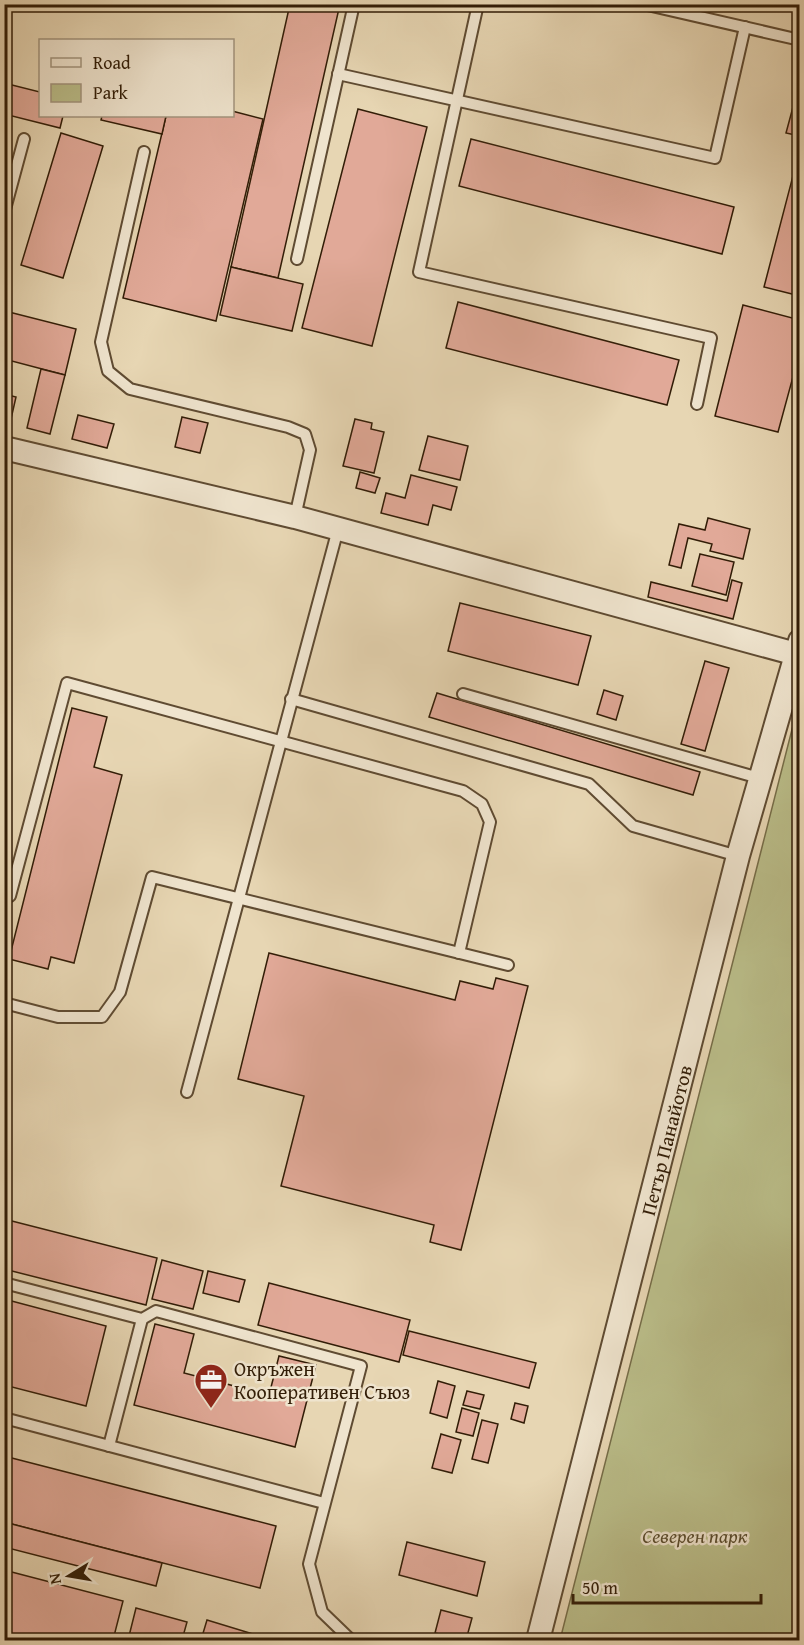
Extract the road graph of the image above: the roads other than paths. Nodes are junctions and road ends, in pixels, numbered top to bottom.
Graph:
1 (354, 4) edge
2 (478, 4) edge
3 (643, 4) edge
4 (744, 27) junction
5 (800, 40) edge
6 (338, 74) junction
7 (457, 100) junction
8 (24, 139) dead end
9 (144, 152) dead end
10 (4, 213) edge
11 (297, 259) dead end
12 (697, 404) dead end
13 (4, 448) edge
14 (295, 517) junction
15 (338, 529) junction
16 (798, 648) edge
17 (463, 694) dead end
18 (291, 699) junction
19 (280, 741) junction
20 (759, 778) junction
21 (738, 856) junction
22 (10, 896) dead end
23 (238, 898) junction
24 (459, 953) junction
25 (508, 965) dead end
26 (4, 1003) edge
27 (187, 1092) dead end
28 (4, 1283) edge
29 (142, 1319) junction
30 (4, 1419) edge
31 (109, 1446) junction
32 (324, 1503) junction
33 (351, 1641) edge
34 (538, 1641) edge

1 - 6 lane
2 - 7 lane
3 - 4 lane
4 - 5 lane
4 - 7 lane
6 - 7 lane
6 - 11 lane
7 - 12 lane
8 - 10 lane
9 - 14 lane
13 - 14 street
14 - 15 street
15 - 16 street
15 - 18 lane
16 - 20 street, Петър Панайотов
17 - 20 lane
18 - 19 lane
18 - 21 lane
19 - 22 lane
19 - 23 lane
19 - 24 lane
20 - 21 street, Петър Панайотов
21 - 34 street, Петър Панайотов
23 - 24 lane
23 - 26 lane
23 - 27 lane
24 - 25 lane
28 - 29 lane
29 - 31 lane
29 - 32 lane
30 - 31 lane
31 - 32 lane
32 - 33 lane

